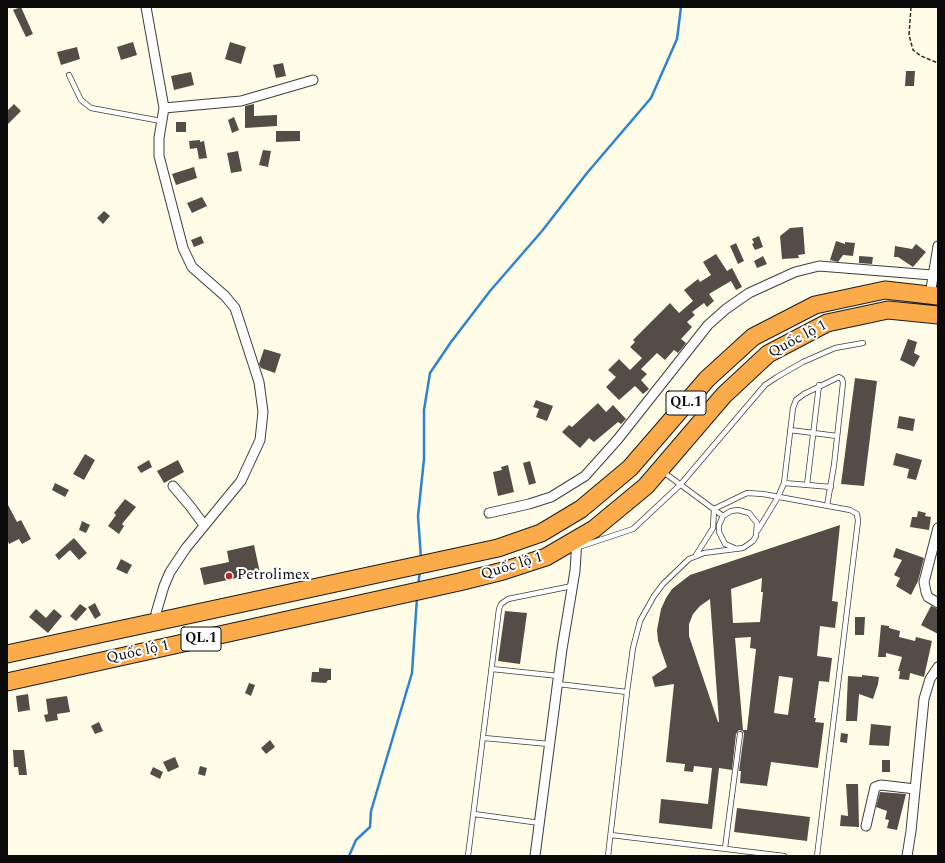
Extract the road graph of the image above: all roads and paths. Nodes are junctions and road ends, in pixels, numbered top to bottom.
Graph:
1 (146, 7) edge
2 (911, 7) edge
3 (938, 63) edge
4 (69, 75) dead end
5 (313, 80) dead end
6 (164, 108) junction
7 (161, 121) junction
8 (938, 246) edge
9 (932, 275) junction
10 (934, 295) edge
11 (938, 315) edge
12 (863, 343) dead end
13 (819, 385) junction
14 (790, 430) junction
15 (813, 433) junction
16 (837, 436) junction
17 (641, 455) junction
18 (660, 469) junction
19 (784, 482) junction
20 (680, 485) junction
21 (807, 485) junction
22 (173, 486) dead end
23 (831, 487) junction
24 (778, 497) junction
25 (827, 506) junction
26 (714, 509) junction
27 (489, 513) dead end
28 (723, 516) junction
29 (204, 525) junction
30 (938, 528) edge
31 (758, 530) junction
32 (576, 544) junction
33 (737, 549) junction
34 (696, 555) junction
35 (572, 586) junction
36 (938, 603) edge
37 (197, 613) junction
38 (160, 621) junction
39 (205, 638) junction
40 (7, 654) edge
41 (938, 667) edge
42 (492, 669) junction
43 (559, 680) junction
44 (7, 682) edge
45 (627, 692) junction
46 (740, 734) dead end
47 (484, 738) junction
48 (549, 744) junction
49 (915, 789) junction
50 (474, 814) junction
51 (540, 823) junction
52 (866, 826) dead end
53 (611, 835) junction
54 (725, 848) junction
55 (468, 856) edge
56 (535, 856) edge
57 (608, 856) edge
58 (784, 856) edge
59 (817, 856) edge
60 (906, 856) edge

1 - 6 street
2 - 3 path
4 - 7 lane
5 - 6 street
6 - 7 street
7 - 29 street
8 - 9 street
9 - 10 street
9 - 27 street
10 - 17 highway, Quốc lộ 1 / QL.1
11 - 18 highway, Quốc lộ 1 / QL.1
12 - 20 lane
13 - 14 lane
13 - 15 lane
13 - 16 lane
14 - 15 lane
14 - 19 lane
15 - 16 lane
15 - 21 lane
16 - 23 lane
17 - 18 highway
17 - 37 highway, Quốc lộ 1 / QL.1
18 - 20 lane
18 - 32 highway, Quốc lộ 1 / QL.1
19 - 21 lane
19 - 24 lane
20 - 26 lane
20 - 32 lane
21 - 23 lane
22 - 29 street
23 - 25 lane
24 - 25 lane
24 - 26 lane
24 - 31 lane
25 - 59 lane
26 - 28 lane
26 - 34 lane
28 - 31 lane
28 - 33 lane
29 - 38 street
30 - 36 street
31 - 33 lane
32 - 35 street
32 - 39 highway, Quốc lộ 1 / QL.1
33 - 34 lane
34 - 45 lane
35 - 42 lane
35 - 43 street
37 - 38 highway, Quốc lộ 1 / QL.1
37 - 39 highway
38 - 40 highway, Quốc lộ 1 / QL.1
39 - 44 highway, Quốc lộ 1 / QL.1
41 - 49 street
42 - 43 lane
42 - 47 lane
43 - 45 lane
43 - 48 street
45 - 53 lane
46 - 54 lane
47 - 48 lane
47 - 50 lane
48 - 51 street
49 - 52 street
49 - 60 street
50 - 51 lane
50 - 55 lane
51 - 56 street
53 - 54 lane
53 - 57 lane
54 - 58 lane

